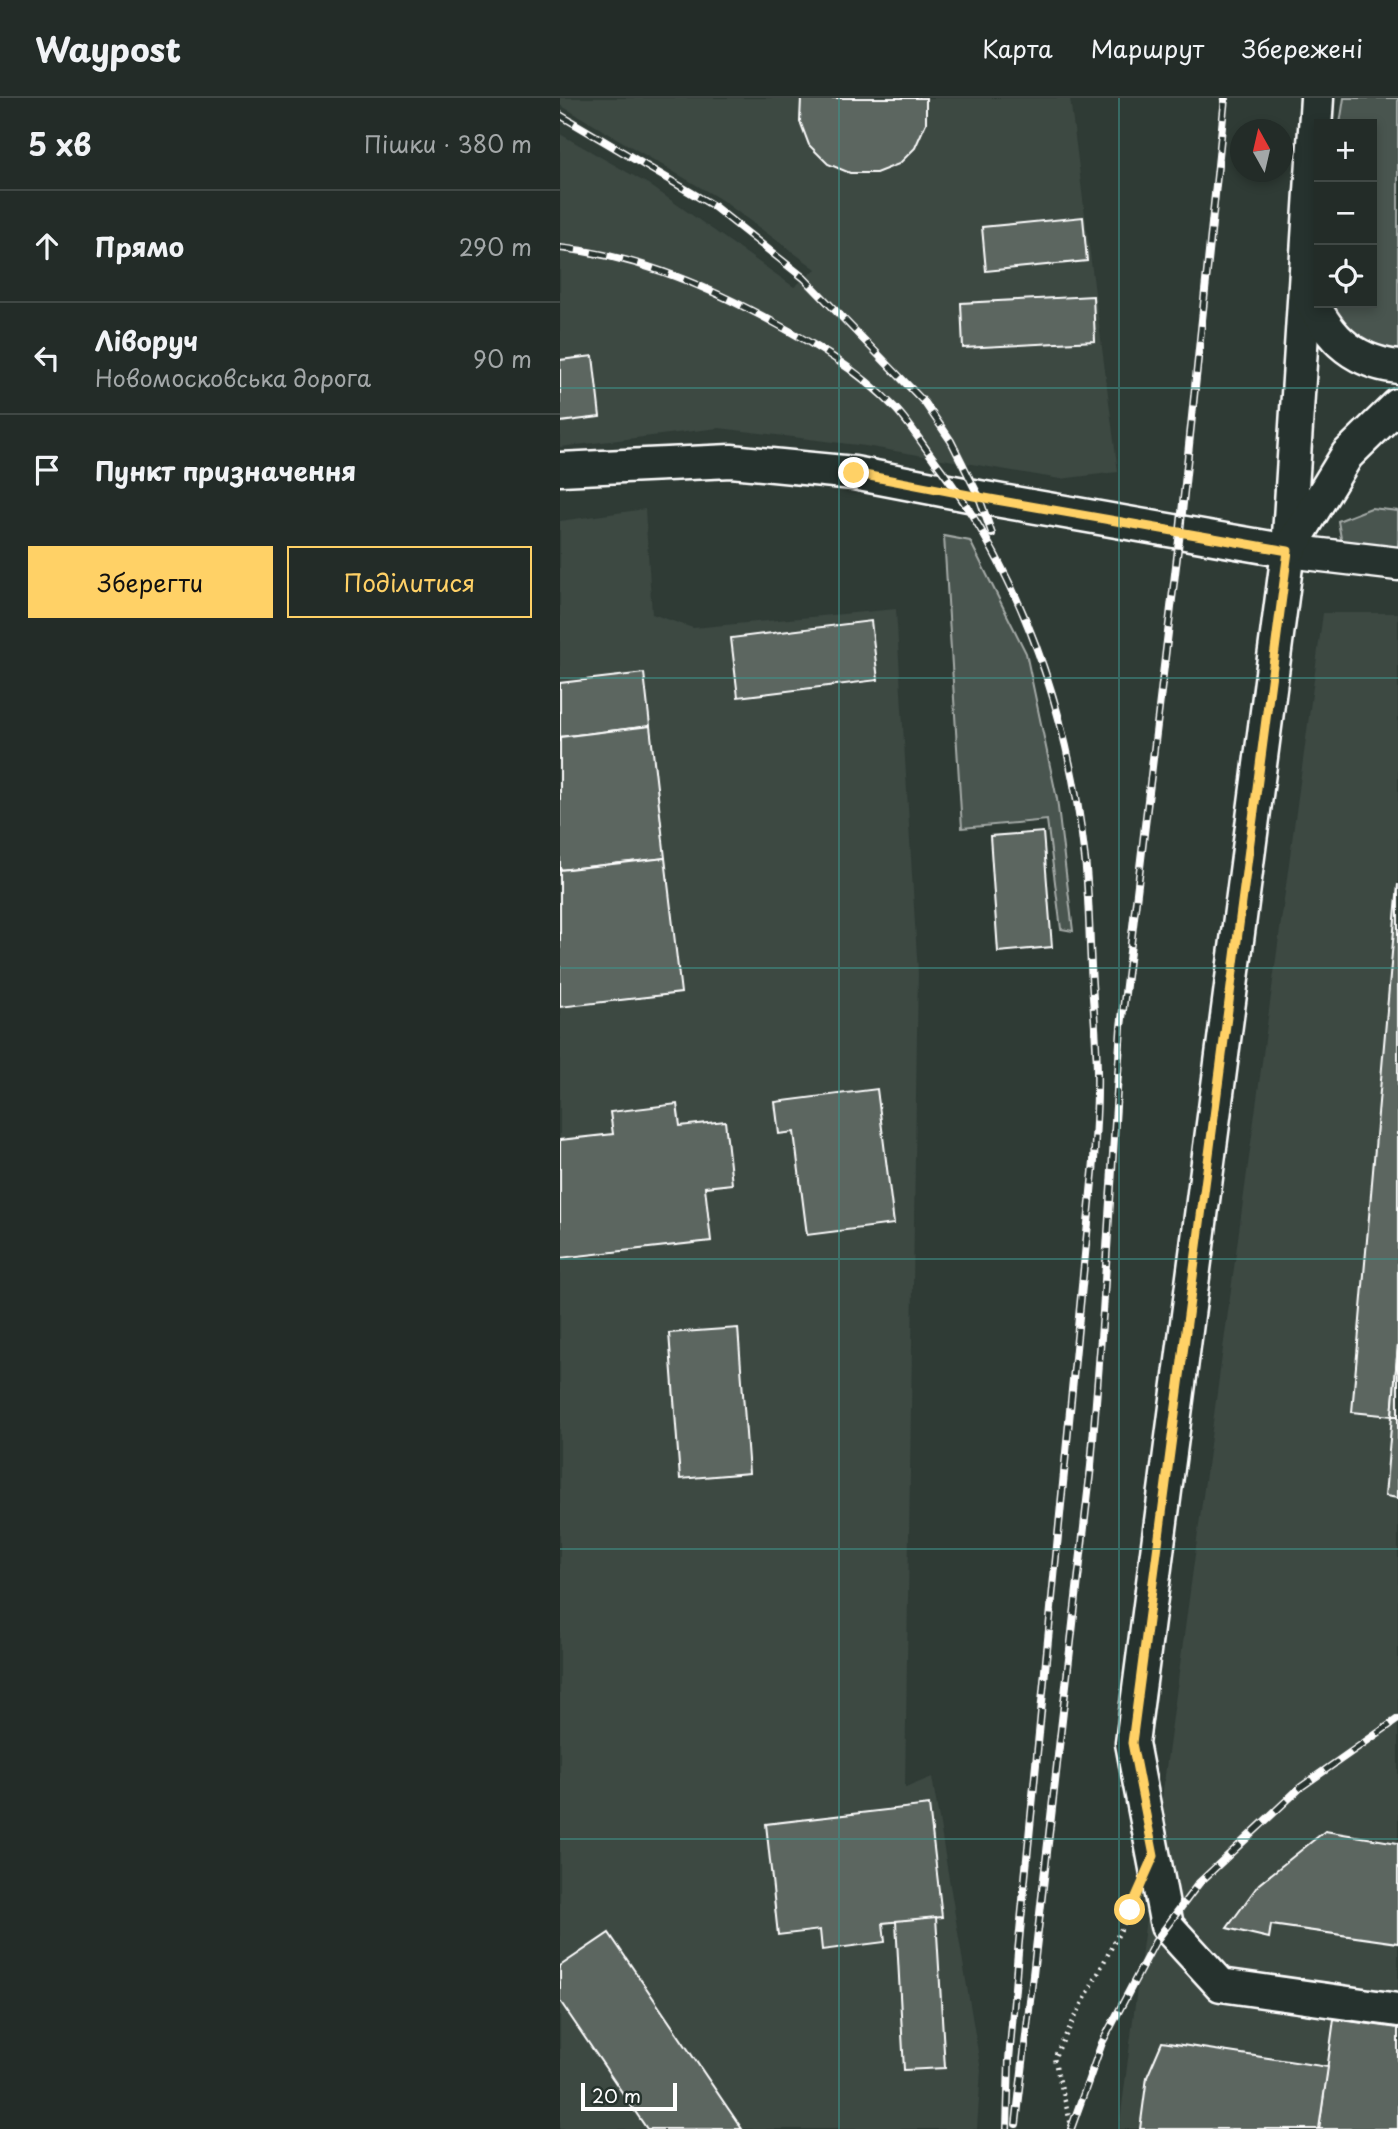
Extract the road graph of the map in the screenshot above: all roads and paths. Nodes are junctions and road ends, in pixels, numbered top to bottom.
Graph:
1 (1317, 98) edge
2 (1306, 290) junction
3 (1398, 366) edge
4 (1398, 405) edge
5 (560, 470) edge
6 (1288, 551) junction
7 (1398, 564) edge
8 (1154, 1856) junction
9 (1398, 2010) edge
10 (1072, 2129) edge

1 - 2 street
2 - 3 street
2 - 6 street
4 - 6 street
5 - 6 street
6 - 7 street
6 - 8 street
8 - 9 street
8 - 10 path

